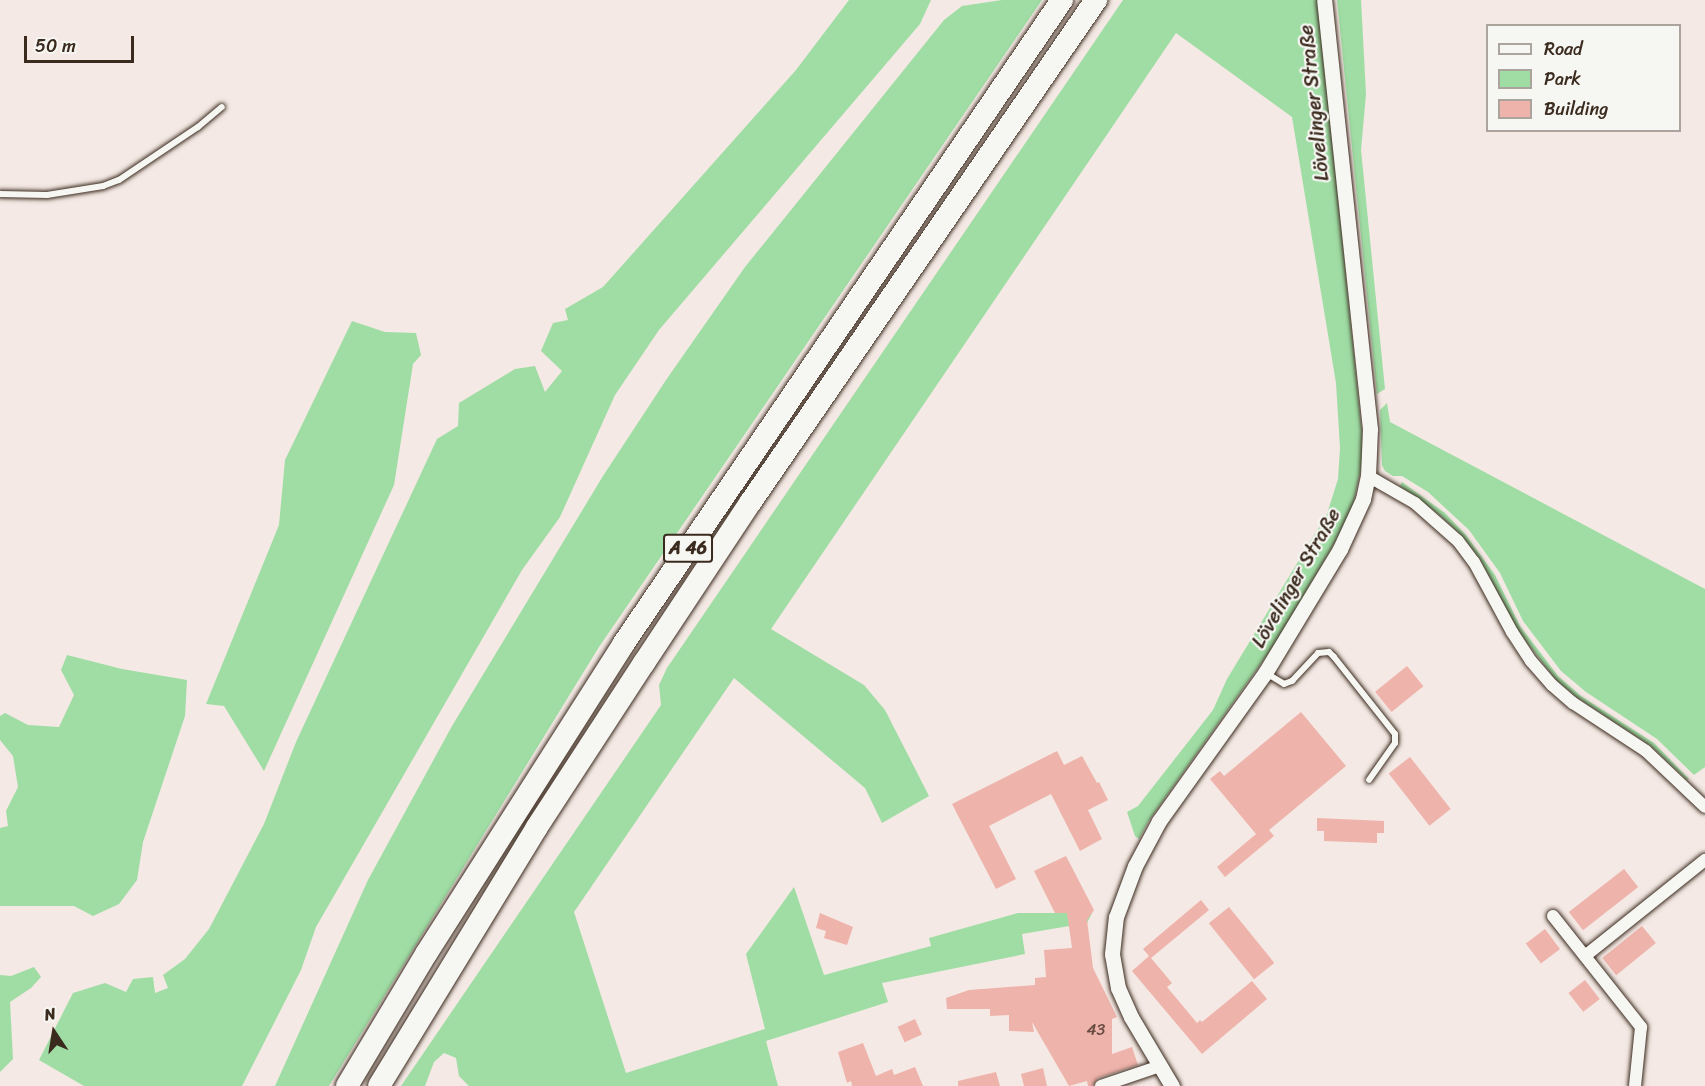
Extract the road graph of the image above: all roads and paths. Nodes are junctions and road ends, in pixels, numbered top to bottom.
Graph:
1 (1062, 0) edge
2 (1096, 0) edge
3 (1324, 0) edge
4 (222, 107) dead end
5 (0, 194) edge
6 (1368, 476) junction
7 (1265, 673) junction
8 (1369, 780) dead end
9 (1705, 807) edge
10 (1705, 860) edge
11 (1553, 916) dead end
12 (1585, 956) junction
13 (1160, 1066) junction
14 (1106, 1085) edge
15 (347, 1086) edge
16 (379, 1086) edge
17 (1172, 1086) edge
18 (1635, 1086) edge

1 - 15 highway, A 46
2 - 16 highway, A 46
3 - 6 street, Lövelinger Straße
4 - 5 lane
6 - 7 street, Lövelinger Straße
6 - 9 street
7 - 8 lane
7 - 13 street, Lövelinger Straße
10 - 12 street
11 - 12 street
12 - 18 street
13 - 14 street
13 - 17 street, Lövelinger Straße

